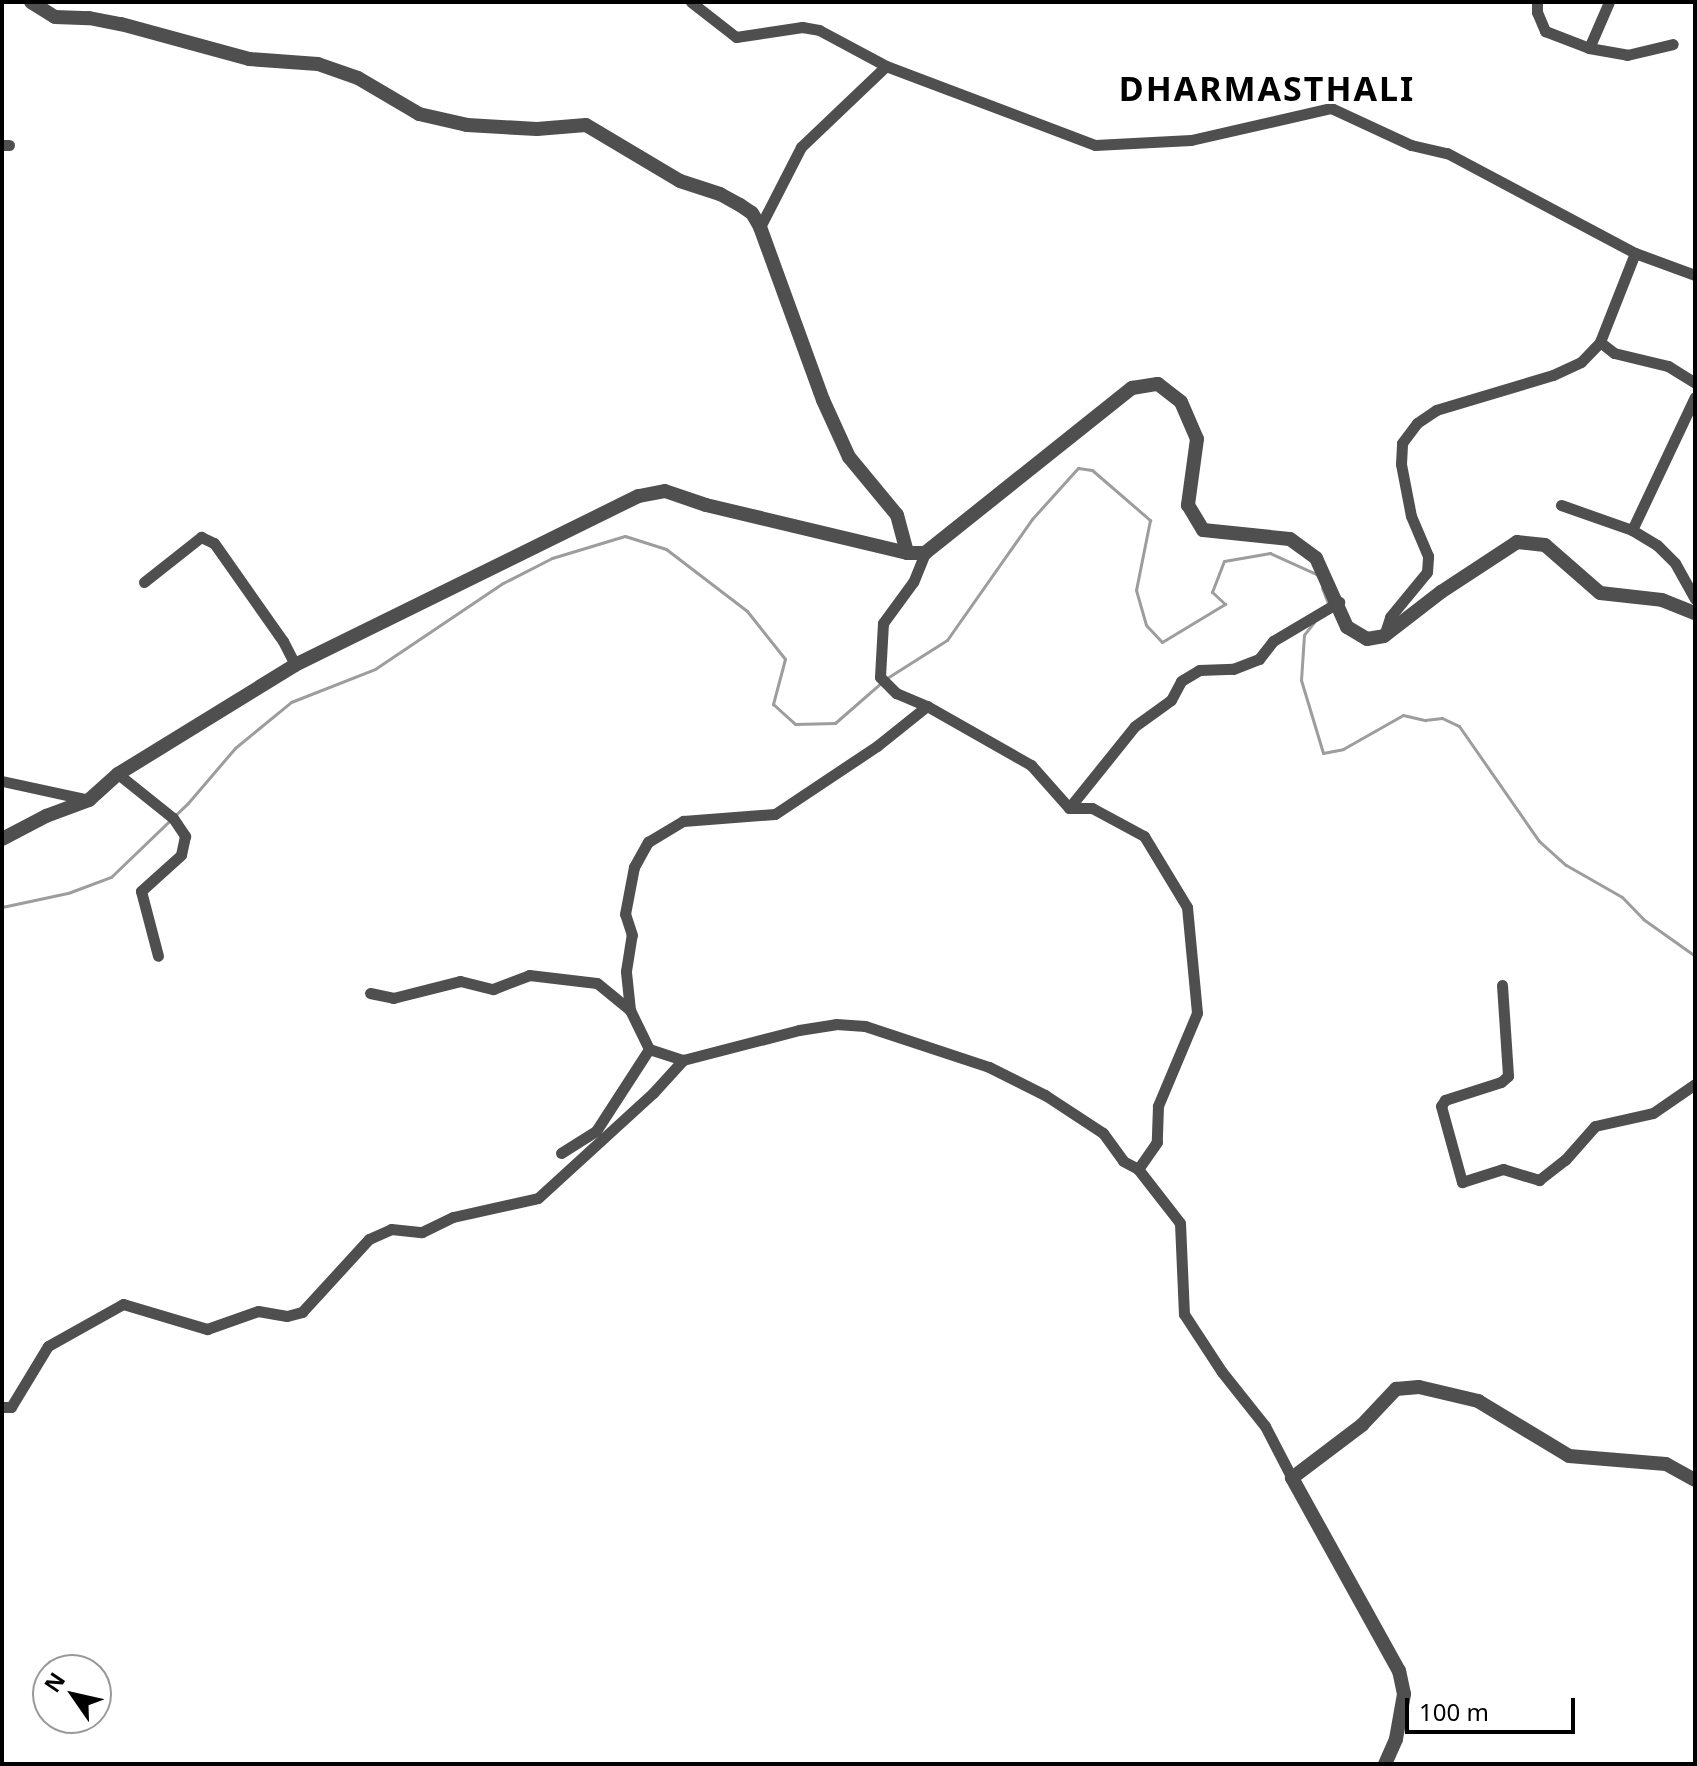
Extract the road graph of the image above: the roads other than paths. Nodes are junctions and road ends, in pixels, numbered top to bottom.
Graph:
1 (31, 2) edge
2 (691, 2) edge
3 (1537, 2) edge
4 (1609, 2) edge
5 (1673, 44) dead end
6 (1589, 48) junction
7 (886, 66) junction
8 (760, 227) junction
9 (1635, 253) junction
10 (1695, 275) edge
11 (1600, 342) junction
12 (1695, 383) edge
13 (1695, 397) edge
14 (1561, 505) dead end
15 (1632, 530) junction
16 (907, 553) junction
17 (925, 553) junction
18 (144, 582) dead end
19 (1695, 599) edge
20 (1334, 605) junction
21 (1695, 613) edge
22 (1384, 636) junction
23 (295, 665) junction
24 (927, 706) junction
25 (118, 774) junction
26 (2, 781) edge
27 (89, 800) junction
28 (1069, 808) junction
29 (2, 839) edge
30 (158, 956) dead end
31 (1502, 985) dead end
32 (370, 993) dead end
33 (630, 1010) junction
34 (649, 1049) junction
35 (683, 1060) junction
36 (1695, 1084) edge
37 (561, 1153) dead end
38 (1138, 1169) junction
39 (2, 1407) edge
40 (1292, 1478) junction
41 (1695, 1480) edge
42 (1385, 1764) edge

1 - 8 street
2 - 7 street
3 - 6 street
4 - 6 street
5 - 6 street
7 - 8 street
7 - 9 street
8 - 16 street
9 - 10 street
9 - 11 street
11 - 12 street
11 - 22 street
13 - 15 street
14 - 15 street
15 - 19 street
16 - 17 street
16 - 23 street
17 - 20 street
17 - 24 street
18 - 23 street
20 - 22 street
20 - 28 street
21 - 22 street
23 - 25 street
24 - 28 street
24 - 33 street
25 - 27 street
25 - 30 street
26 - 27 street
27 - 29 street
28 - 38 street
31 - 36 street
32 - 33 street
33 - 34 street
34 - 35 street
34 - 37 street
35 - 38 street
35 - 39 street
38 - 40 street
40 - 41 street
40 - 42 street

